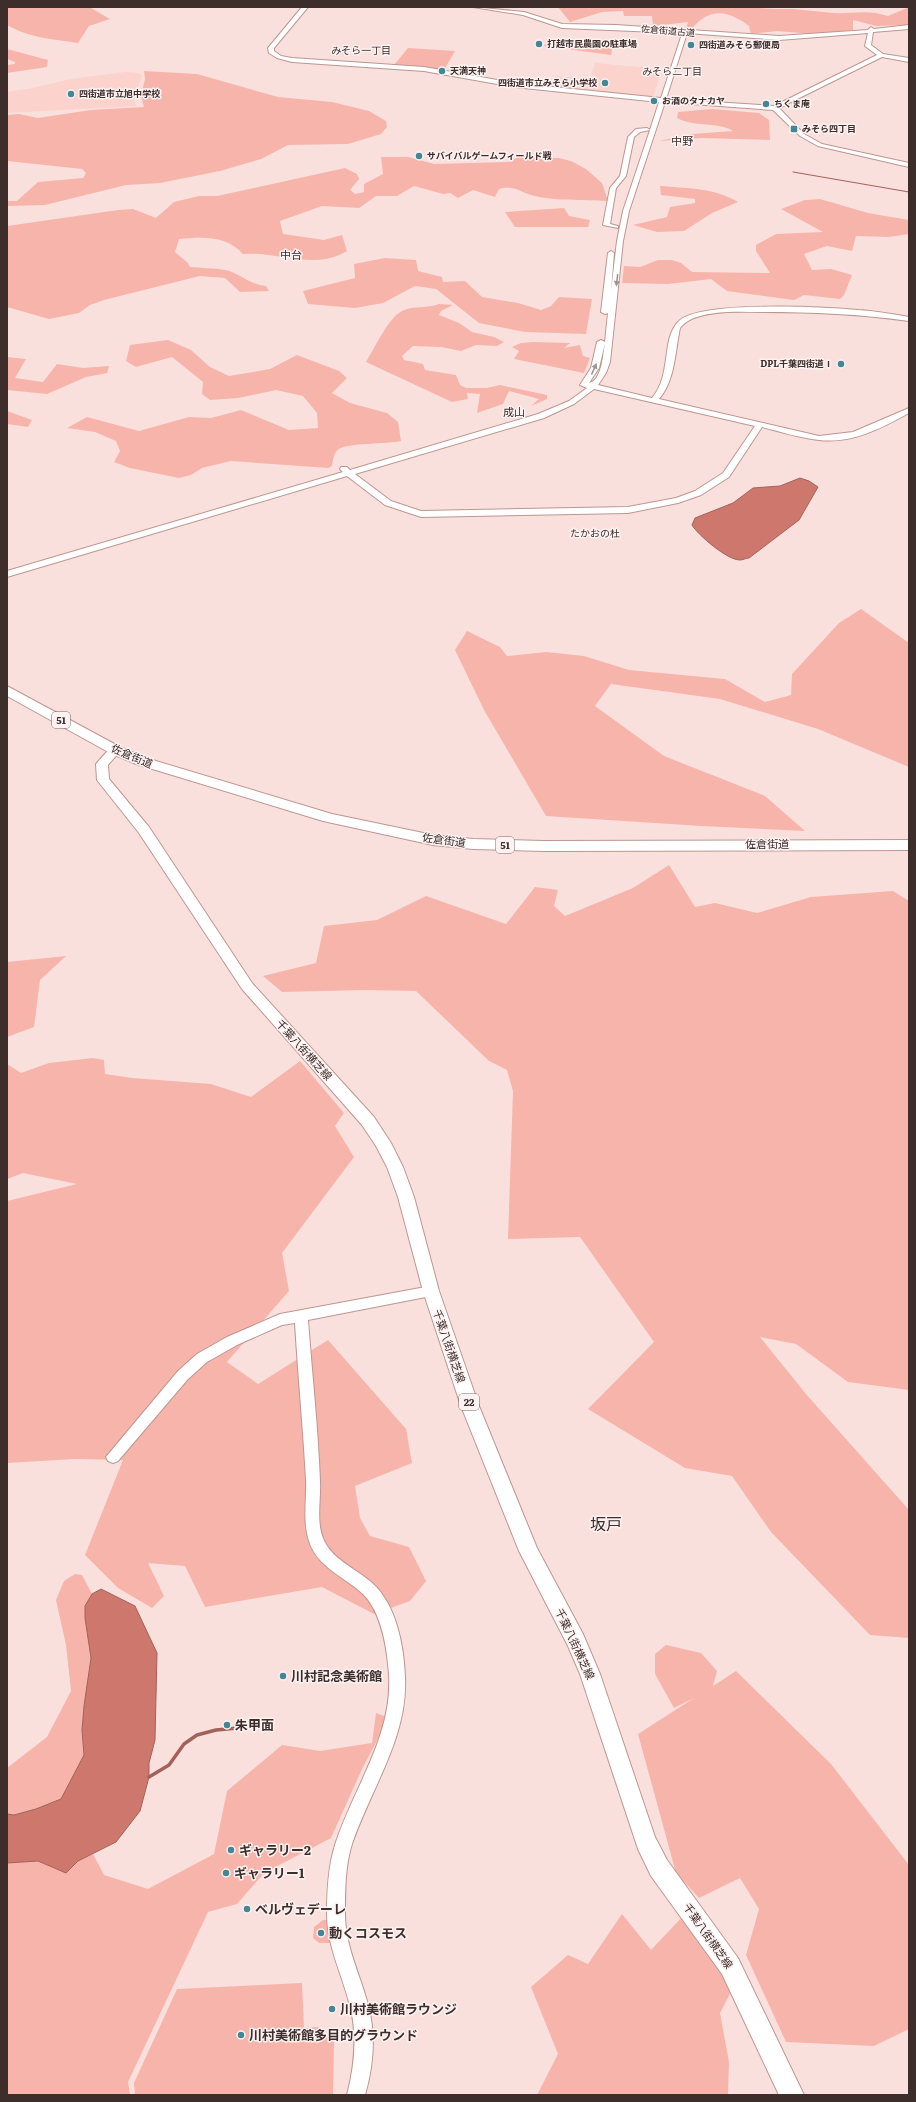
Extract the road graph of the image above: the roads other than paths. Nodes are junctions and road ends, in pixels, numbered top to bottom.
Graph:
1 (305, 7) edge
2 (476, 7) edge
3 (909, 27) edge
4 (871, 30) junction
5 (683, 32) junction
6 (880, 55) junction
7 (909, 60) edge
8 (660, 100) junction
9 (775, 108) junction
10 (647, 130) junction
11 (646, 139) junction
12 (909, 165) edge
13 (630, 187) junction
14 (616, 227) junction
15 (909, 319) edge
16 (589, 386) junction
17 (654, 400) junction
18 (909, 410) edge
19 (760, 425) junction
20 (346, 470) junction
21 (7, 570) edge
22 (7, 574) edge
23 (7, 690) edge
24 (115, 750) junction
25 (909, 845) edge
26 (431, 1291) junction
27 (301, 1315) junction
28 (113, 1457) dead end
29 (356, 2095) edge
30 (792, 2095) edge

1 - 8 street
2 - 5 street, 佐倉街道古道
3 - 4 street, 佐倉街道古道
4 - 5 street, 佐倉街道古道
4 - 6 street
5 - 8 street
6 - 7 street
6 - 9 street
8 - 9 street
8 - 10 street
8 - 11 street
9 - 12 street
10 - 11 street
10 - 14 street
11 - 13 street
13 - 14 street
13 -> 16 street
16 -> 14 street
15 - 17 street
16 - 17 street
16 - 20 street
17 - 19 street
18 - 19 street
19 - 20 street
20 - 21 street
20 - 22 street
23 - 24 highway, 佐倉街道 / 51
24 - 25 highway, 佐倉街道 / 51
24 - 26 main road, 千葉八街横芝線 / 22
26 - 27 street
26 - 30 main road, 千葉八街横芝線 / 22
27 - 28 street
27 - 29 street

